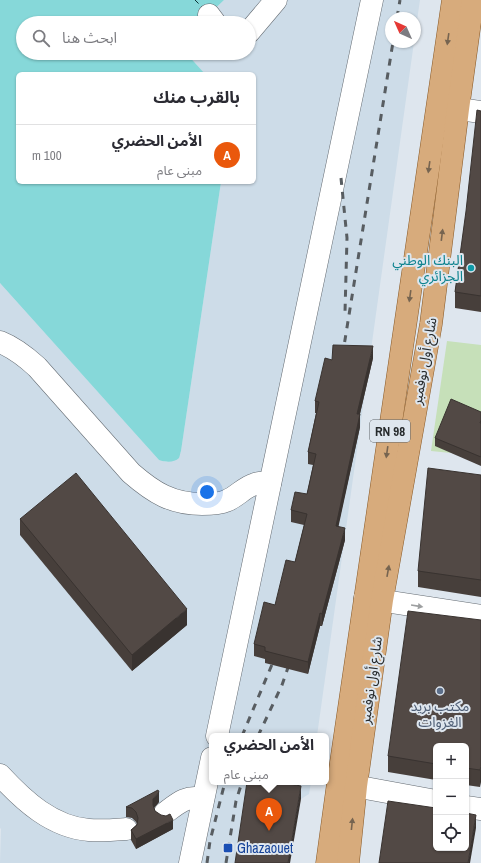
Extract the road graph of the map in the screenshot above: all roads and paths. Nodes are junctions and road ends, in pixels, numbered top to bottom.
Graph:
1 (276, 0) edge
2 (372, 0) edge
3 (453, 0) edge
4 (473, 0) edge
5 (256, 24) edge
6 (448, 108) junction
7 (481, 112) edge
8 (0, 342) edge
9 (270, 483) junction
10 (374, 599) junction
11 (481, 616) edge
12 (218, 733) edge
13 (209, 772) edge
14 (0, 775) edge
15 (347, 785) junction
16 (203, 799) junction
17 (433, 800) edge
18 (469, 807) edge
19 (481, 809) edge
20 (165, 813) dead end
21 (126, 829) dead end
22 (190, 863) edge
23 (327, 863) edge
24 (348, 863) edge

1 - 5 street
2 - 9 street
3 -> 6 main road, شارع أول نوفمبر / RN 98
4 - 6 main road, شارع أول نوفمبر / RN 98
6 - 7 street
6 - 10 main road, شارع أول نوفمبر / RN 98
8 - 9 street
9 - 12 street
10 -> 11 street
10 - 15 main road, شارع أول نوفمبر / RN 98
13 - 16 street
14 - 21 street
15 - 17 street
15 - 23 main road, شارع أول نوفمبر / RN 98
24 -> 15 main road, شارع أول نوفمبر / RN 98
16 - 20 street
16 - 22 street
18 - 19 street

